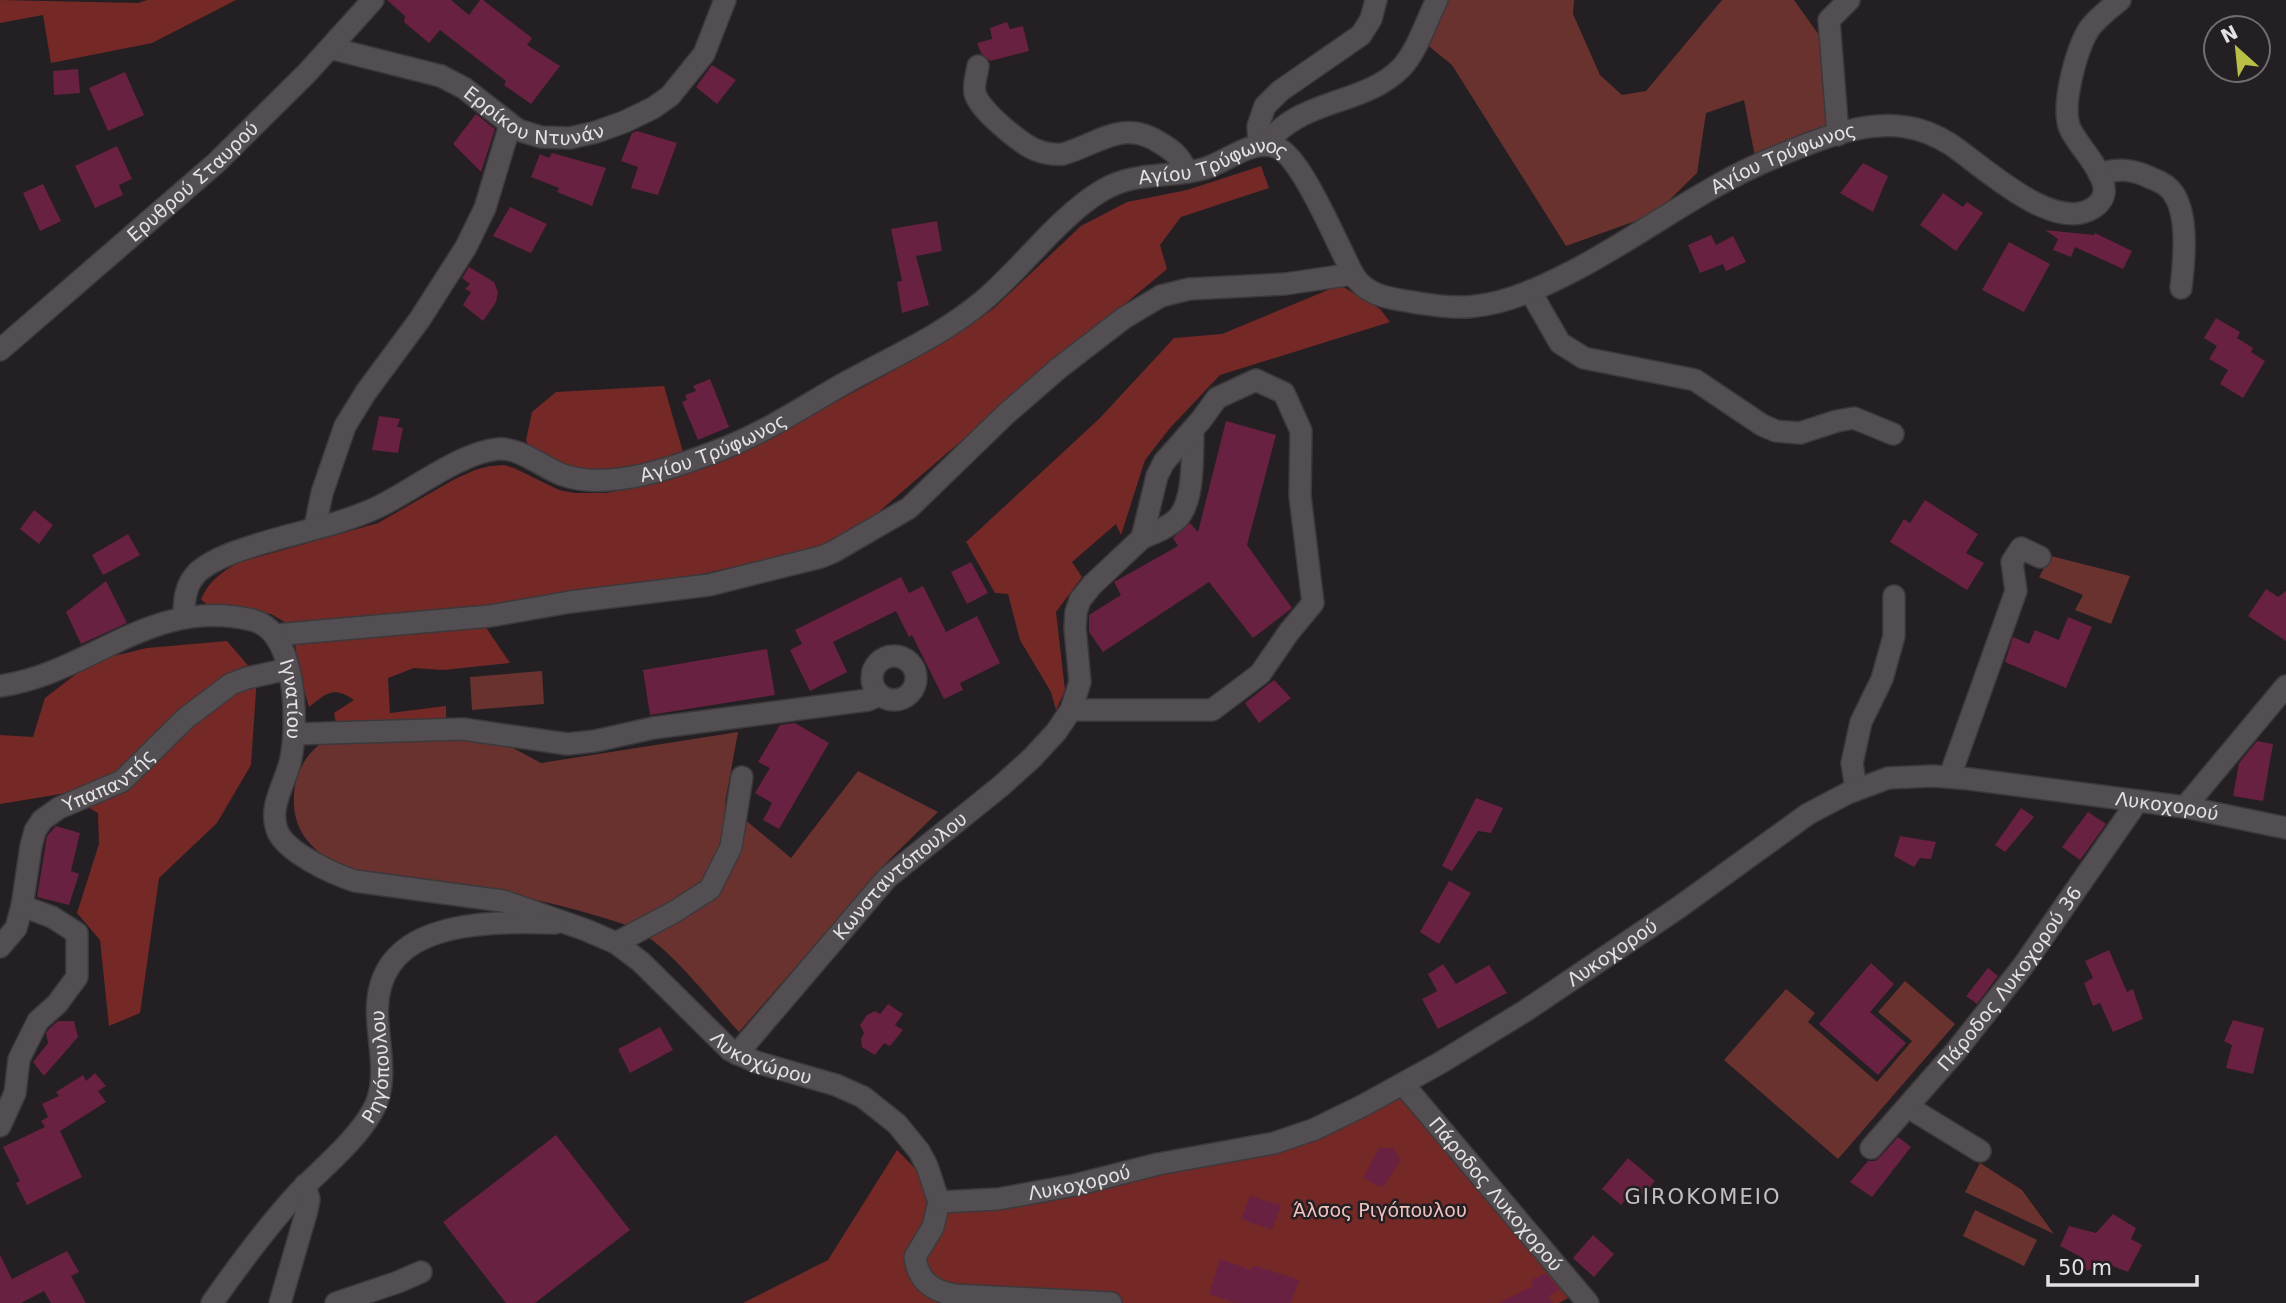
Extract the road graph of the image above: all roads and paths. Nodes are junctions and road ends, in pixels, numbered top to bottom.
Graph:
1 (373, 0) edge
2 (725, 0) edge
3 (1377, 0) edge
4 (1437, 0) edge
5 (1849, 0) edge
6 (2120, 0) edge
7 (330, 48) junction
8 (978, 66) dead end
9 (510, 125) junction
10 (1838, 135) junction
11 (1263, 145) junction
12 (1187, 172) junction
13 (2099, 174) junction
14 (1353, 274) junction
15 (2181, 288) dead end
16 (1530, 291) junction
17 (0, 350) edge
18 (1192, 430) junction
19 (1893, 434) dead end
20 (315, 527) junction
21 (1142, 538) junction
22 (2040, 557) dead end
23 (1894, 596) dead end
24 (184, 617) junction
25 (275, 635) junction
26 (288, 669) junction
27 (0, 686) edge
28 (2286, 686) edge
29 (880, 695) dead end
30 (1071, 710) junction
31 (294, 734) junction
32 (1950, 776) junction
33 (742, 777) dead end
34 (1856, 789) junction
35 (2137, 802) junction
36 (2185, 807) junction
37 (2286, 828) edge
38 (22, 906) junction
39 (568, 923) junction
40 (616, 943) junction
41 (0, 947) edge
42 (737, 1054) junction
43 (1403, 1084) junction
44 (1908, 1107) junction
45 (0, 1126) edge
46 (1871, 1148) dead end
47 (1980, 1151) dead end
48 (306, 1185) junction
49 (939, 1202) junction
50 (421, 1272) dead end
51 (212, 1303) edge
52 (280, 1303) edge
53 (336, 1303) edge
54 (1111, 1303) edge
55 (1588, 1303) edge

1 - 7 street, Ερυθρού Σταυρού
2 - 9 street, Ερρίκου Ντυνάν
3 - 11 street
4 - 11 street
5 - 10 street
6 - 13 street
7 - 9 street, Ερρίκου Ντυνάν
7 - 17 street, Ερυθρού Σταυρού
8 - 12 street
9 - 20 street
10 - 13 street, Αγίου Τρύφωνος
10 - 16 street, Αγίου Τρύφωνος
11 - 12 street, Αγίου Τρύφωνος
11 - 14 street, Αγίου Τρύφωνος
12 - 20 street, Αγίου Τρύφωνος
13 - 15 street
14 - 16 street, Αγίου Τρύφωνος
14 - 25 street
16 - 19 street
18 - 21 street
18 - 21 street, Κωνσταντόπουλου
18 - 30 street
20 - 24 street, Αγίου Τρύφωνος
21 - 30 street, Κωνσταντόπουλου
22 - 32 street
23 - 34 street
24 - 25 street, Ιγνατίου
24 - 27 street, Ιγνατίου
25 - 26 street, Ιγνατίου
26 - 31 street, Ιγνατίου
26 - 38 street, Υπαπαντής
28 - 36 street
29 - 31 street
30 - 42 street, Κωνσταντόπουλου
31 - 39 street, Ιγνατίου
32 - 34 street, Λυκοχορού
32 - 35 street, Λυκοχορού
33 - 40 street
34 - 43 street, Λυκοχορού
35 - 36 street, Λυκοχορού
35 - 44 street, Πάροδος Λυκοχορού 36
36 - 37 street, Λυκοχορού
38 - 41 street, Υπαπαντής
38 - 45 street
39 - 40 street, Λυκοχώρου
39 - 48 street, Ρηγόπουλου
40 - 42 street, Λυκοχώρου
42 - 49 street, Λυκοχώρου
43 - 49 street, Λυκοχορού
43 - 55 street, Πάροδος Λυκοχορού
44 - 46 street, Πάροδος Λυκοχορού 36
44 - 47 street
48 - 51 street, Ρηγόπουλου
48 - 52 street
49 - 54 street
50 - 53 street

